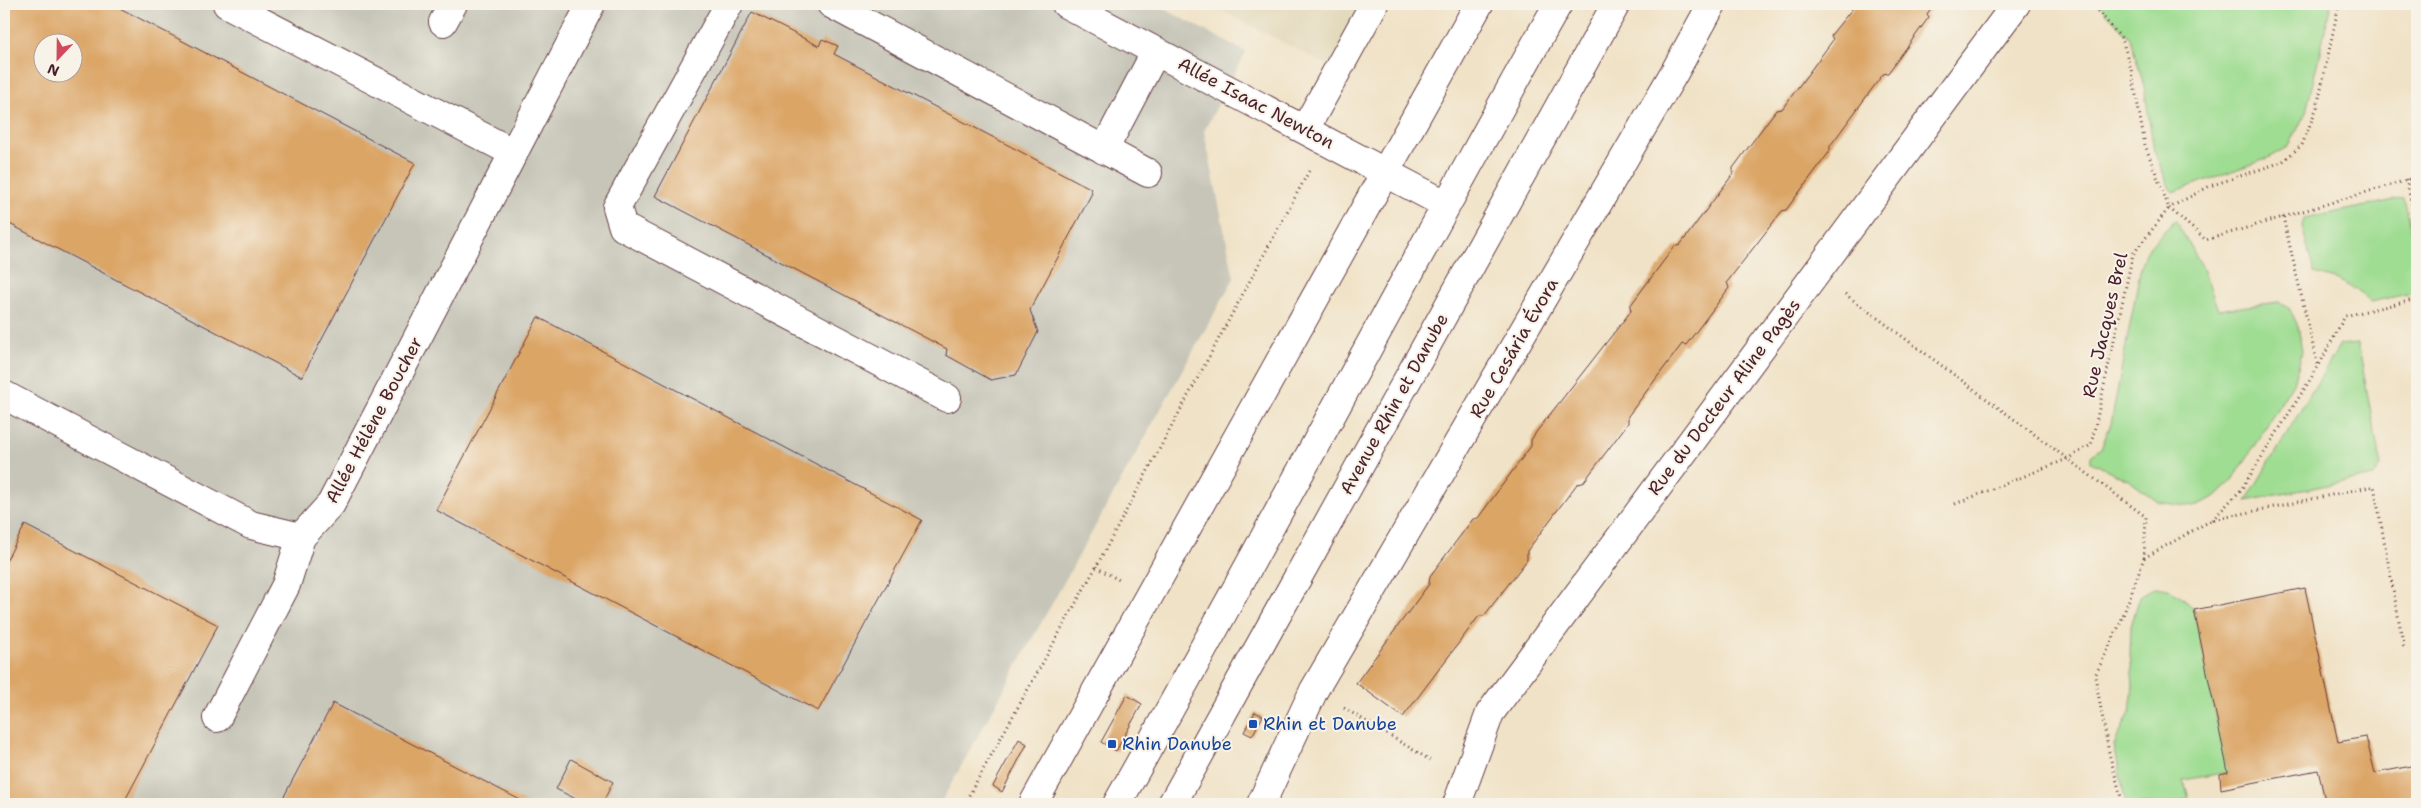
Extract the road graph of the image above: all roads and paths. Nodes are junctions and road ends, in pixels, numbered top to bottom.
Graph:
1 (227, 4) edge
2 (591, 4) edge
3 (729, 4) edge
4 (830, 4) edge
5 (1066, 4) edge
6 (1374, 4) edge
7 (1479, 4) edge
8 (1558, 4) edge
9 (1616, 4) edge
10 (1712, 4) edge
11 (2016, 4) edge
12 (2088, 4) edge
13 (2340, 4) edge
14 (1156, 51) junction
15 (1305, 129) junction
16 (1104, 150) junction
17 (514, 153) junction
18 (1386, 171) junction
19 (1148, 173) dead end
20 (1306, 176) dead end
21 (2417, 176) edge
22 (2406, 179) junction
23 (1445, 204) junction
24 (2169, 208) junction
25 (2284, 217) junction
26 (2417, 226) edge
27 (1816, 273) junction
28 (2417, 299) edge
29 (2318, 367) junction
30 (4, 395) edge
31 (947, 398) dead end
32 (2067, 459) junction
33 (1955, 504) dead end
34 (2212, 520) junction
35 (301, 538) junction
36 (2144, 558) junction
37 (2404, 648) dead end
38 (1314, 690) junction
39 (217, 718) dead end
40 (1430, 760) dead end
41 (964, 804) edge
42 (1034, 804) edge
43 (1116, 804) edge
44 (1172, 804) edge
45 (1261, 804) edge
46 (1457, 804) edge
47 (2123, 804) edge

1 - 17 street
2 - 17 street, Allée Hélène Boucher
3 - 31 street
4 - 16 street
5 - 14 street, Allée Isaac Newton
6 - 15 street
7 - 18 street
8 - 23 street
9 - 44 street, Avenue Rhin et Danube
10 - 38 street, Rue Cesária Évora
11 - 27 street, Rue du Docteur Aline Pagès
12 - 24 path
13 - 24 path
14 - 15 street, Allée Isaac Newton
14 - 16 street
15 - 18 street, Allée Isaac Newton
16 - 19 street
17 - 35 street, Allée Hélène Boucher
18 - 23 street, Allée Isaac Newton
18 - 42 street
20 - 41 path
21 - 22 path
22 - 25 path
22 - 26 path
23 - 43 street
24 - 25 path
24 - 32 path, Rue Jacques Brel
25 - 29 path
27 - 32 path
27 - 46 street, Rue du Docteur Aline Pagès
28 - 29 path
29 - 34 path
30 - 35 street
32 - 33 path, Rue Jacques Brel
32 - 36 path
34 - 36 path
34 - 37 path
35 - 39 street
36 - 47 path
38 - 40 path
38 - 45 street, Rue Cesária Évora

